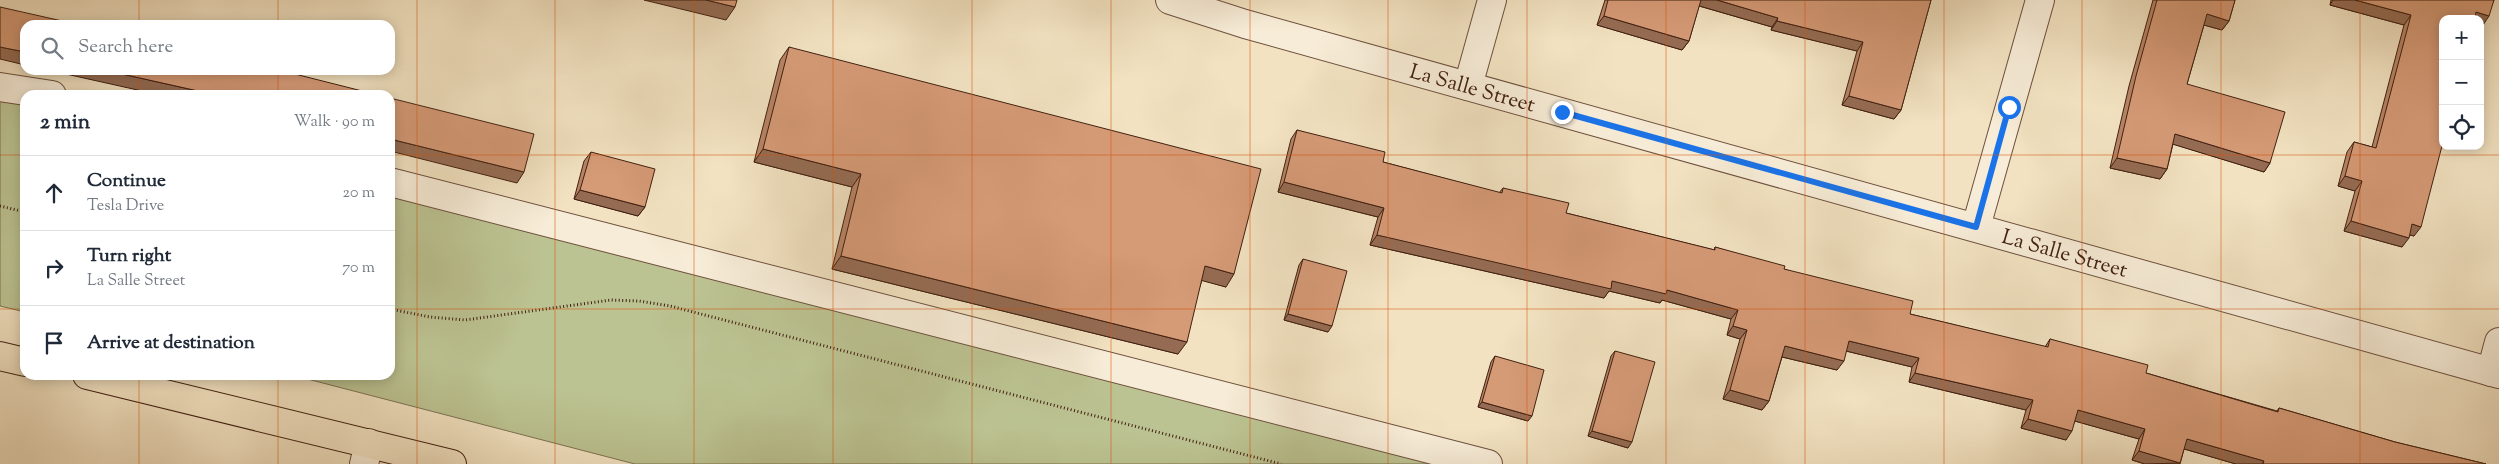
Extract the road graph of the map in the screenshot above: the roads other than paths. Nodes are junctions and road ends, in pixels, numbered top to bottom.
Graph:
1 (1170, 0) edge
2 (1492, 0) edge
3 (2040, 0) edge
4 (0, 86) edge
5 (1468, 86) junction
6 (23, 90) edge
7 (395, 183) edge
8 (1976, 227) junction
9 (2499, 342) edge
10 (0, 356) edge
11 (20, 361) edge
12 (2495, 373) edge
13 (105, 380) edge
14 (367, 453) edge
15 (452, 464) edge
16 (1488, 464) edge

1 - 5 street, La Salle Street
2 - 5 street
3 - 8 street
4 - 6 street
5 - 8 street, La Salle Street
7 - 16 street
8 - 12 street, La Salle Street
9 - 12 street
10 - 11 main road
13 - 14 main road
14 - 15 main road

